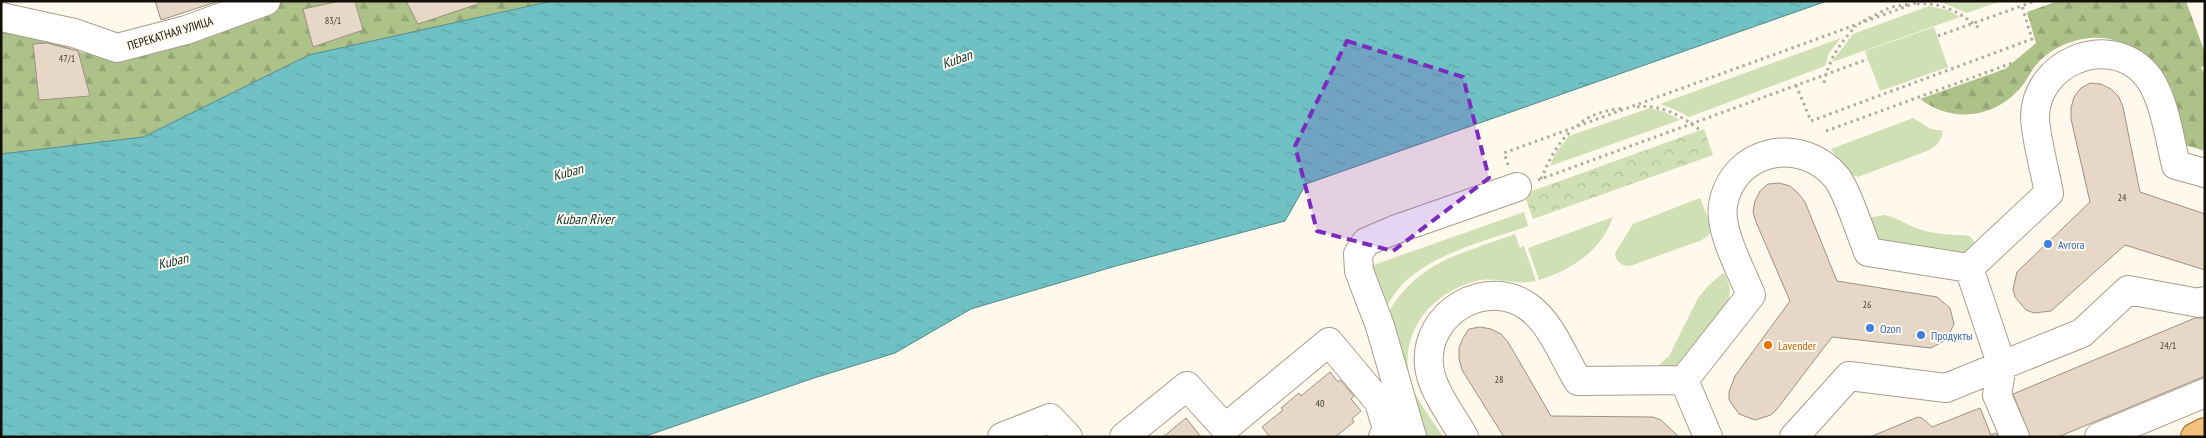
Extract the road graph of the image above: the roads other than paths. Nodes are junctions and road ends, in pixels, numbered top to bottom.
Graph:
1 (266, 1) edge
2 (1, 17) edge
3 (2205, 173) edge
4 (1533, 183) road end
5 (1969, 268) junction
6 (2205, 301) edge
7 (2002, 366) junction
8 (1684, 380) junction
9 (2205, 394) edge
10 (1228, 432) edge
11 (2205, 432) edge
12 (1002, 437) edge
13 (1068, 437) edge
14 (1124, 437) edge
15 (1383, 437) edge
16 (1412, 437) edge
17 (1464, 437) edge
18 (1708, 437) edge
19 (1794, 437) edge
20 (2015, 437) edge
21 (2099, 437) edge
22 (2195, 437) edge

1 - 2 street
3 - 5 street
4 - 16 street
5 - 7 street
5 - 8 street
6 - 7 street
7 - 19 street
7 - 20 street
8 - 17 street
8 - 18 street
9 - 21 street
10 - 14 street
10 - 15 street
11 - 22 main road
12 - 13 street

